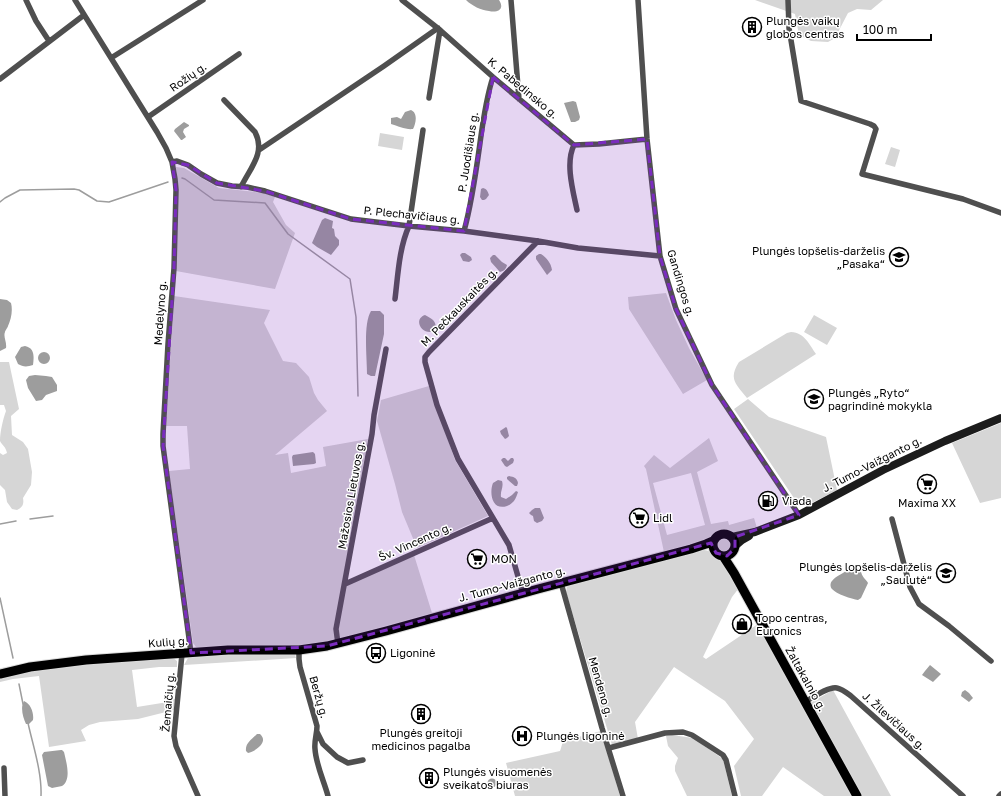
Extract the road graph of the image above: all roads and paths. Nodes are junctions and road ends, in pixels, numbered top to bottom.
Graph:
1 (26, 0) edge
2 (76, 0) edge
3 (202, 0) edge
4 (402, 0) edge
5 (511, 0) edge
6 (638, 0) edge
7 (788, 0) edge
8 (84, 15) junction
9 (439, 29) junction
10 (49, 42) junction
11 (239, 54) dead end
12 (111, 58) junction
13 (493, 77) junction
14 (0, 79) edge
15 (429, 98) dead end
16 (519, 98) junction
17 (224, 100) dead end
18 (148, 117) junction
19 (423, 130) dead end
20 (647, 139) junction
21 (574, 145) junction
22 (259, 150) junction
23 (172, 162) junction
24 (241, 187) junction
25 (577, 210) dead end
26 (1001, 213) edge
27 (409, 226) junction
28 (464, 230) junction
29 (538, 241) junction
30 (660, 256) junction
31 (395, 299) dead end
32 (386, 348) dead end
33 (1001, 418) edge
34 (799, 515) junction
35 (493, 518) junction
36 (892, 520) dead end
37 (755, 532) junction
38 (732, 537) junction
39 (714, 545) junction
40 (730, 552) junction
41 (561, 583) junction
42 (345, 584) junction
43 (523, 594) junction
44 (338, 644) junction
45 (299, 650) junction
46 (186, 653) junction
47 (991, 661) dead end
48 (0, 674) edge
49 (805, 702) junction
50 (317, 732) junction
51 (609, 748) junction
52 (363, 760) dead end
53 (4, 768) dead end
54 (5, 796) edge
55 (198, 796) edge
56 (328, 796) edge
57 (623, 796) edge
58 (735, 796) edge
59 (857, 796) edge
60 (963, 796) edge

1 - 10 street
2 - 8 street, Medelyno g.
3 - 12 street
4 - 9 street, K. Pabedinsko g.
5 - 16 street
6 - 20 street, Gandingos g.
7 - 26 street
8 - 10 street
8 - 12 street, Medelyno g.
9 - 13 street, K. Pabedinsko g.
9 - 15 street
9 - 22 street
10 - 14 street
11 - 18 street, Rožių g.
12 - 18 street, Medelyno g.
13 - 16 street, K. Pabedinsko g.
13 - 28 street, P. Juodišiaus g.
16 - 21 street, K. Pabedinsko g.
17 - 22 street
18 - 23 street, Medelyno g.
19 - 27 street
20 - 21 street
20 - 30 street, Gandingos g.
21 - 25 street
22 - 24 street
23 - 24 street, P. Plechavičiaus g.
23 - 46 street, Medelyno g.
24 - 27 street, P. Plechavičiaus g.
27 - 28 street, P. Plechavičiaus g.
27 - 31 street
28 - 29 street, P. Plechavičiaus g.
29 - 30 street, P. Plechavičiaus g.
29 - 35 street, M. Pečkauskaitės g.
30 - 34 street, Gandingos g.
32 - 42 street, Mažosios Lietuvos g.
33 - 34 main road, J. Tumo-Vaižganto g.
34 - 37 main road, J. Tumo-Vaižganto g.
35 - 42 street, Šv. Vincento g.
35 - 43 street, M. Pečkauskaitės g.
36 - 47 street
37 - 38 main road, J. Tumo-Vaižganto g.
37 - 40 main road, J. Tumo-Vaižganto g.
38 - 39 main road
38 - 40 main road
39 - 40 main road
39 - 41 main road, J. Tumo-Vaižganto g.
40 - 49 main road, Žaltakalnio g.
41 - 43 main road, J. Tumo-Vaižganto g.
41 - 51 street, Mendeno g.
42 - 44 street, Mažosios Lietuvos g.
43 - 44 main road, J. Tumo-Vaižganto g.
44 - 45 main road, Kulių g.
45 - 46 main road, Kulių g.
45 - 50 street, Beržų g.
46 - 48 main road, Kulių g.
46 - 55 street, Žemaičių g.
49 - 59 main road, Žaltakalnio g.
49 - 60 street, J. Žilevičiaus g.
50 - 52 street
50 - 56 street, Beržų g.
51 - 57 street, Mendeno g.
51 - 58 street
53 - 54 street

